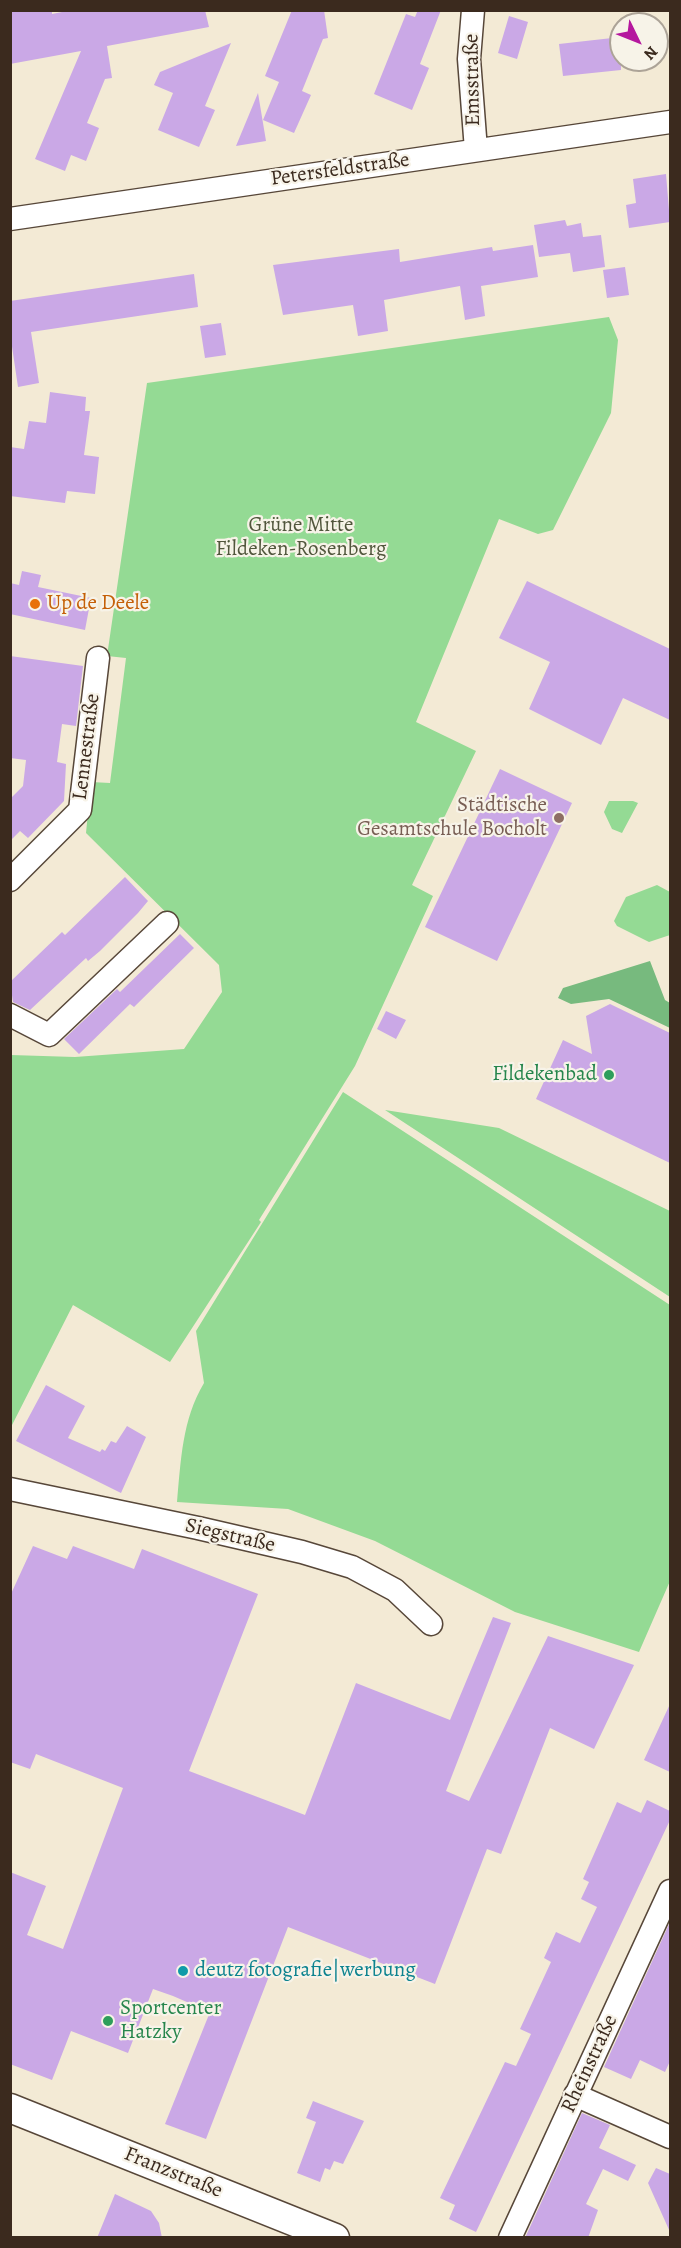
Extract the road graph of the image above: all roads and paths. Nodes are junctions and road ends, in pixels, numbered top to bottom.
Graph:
1 (473, 10) edge
2 (670, 122) edge
3 (476, 150) junction
4 (10, 219) edge
5 (98, 658) dead end
6 (10, 880) edge
7 (167, 923) dead end
8 (10, 1015) edge
9 (10, 1489) edge
10 (431, 1624) dead end
11 (670, 1895) edge
12 (575, 2095) junction
13 (10, 2108) edge
14 (670, 2137) edge
15 (335, 2238) edge
16 (510, 2238) edge

1 - 3 street, Emsstraße
2 - 3 street, Petersfeldstraße
3 - 4 street, Petersfeldstraße
5 - 6 street, Lennestraße
7 - 8 street
9 - 10 street, Siegstraße
11 - 12 street, Rheinstraße
12 - 14 street
12 - 16 street, Rheinstraße
13 - 15 street, Franzstraße

